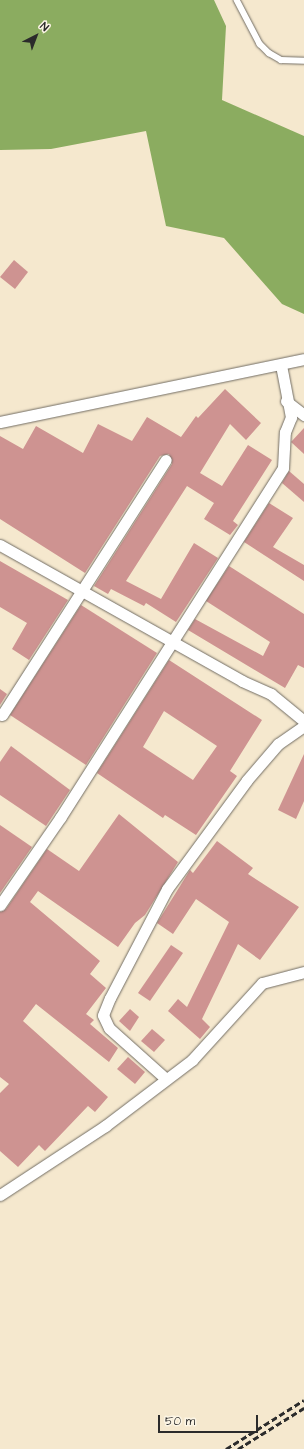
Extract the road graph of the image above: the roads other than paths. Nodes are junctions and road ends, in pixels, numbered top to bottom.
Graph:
1 (237, 0) edge
2 (304, 61) edge
3 (304, 359) edge
4 (281, 365) junction
5 (286, 401) junction
6 (304, 415) edge
7 (0, 422) edge
8 (166, 460) dead end
9 (0, 545) edge
10 (83, 594) junction
11 (170, 640) junction
12 (2, 715) dead end
13 (304, 721) edge
14 (304, 726) edge
15 (0, 905) edge
16 (304, 972) edge
17 (166, 1080) junction
18 (0, 1196) edge

1 - 2 lane
3 - 4 street
4 - 5 street
4 - 7 street
5 - 6 street
5 - 11 street
8 - 10 street
9 - 10 street
10 - 11 street
10 - 12 street
11 - 13 street
11 - 15 street
14 - 17 street
16 - 17 street
17 - 18 street

